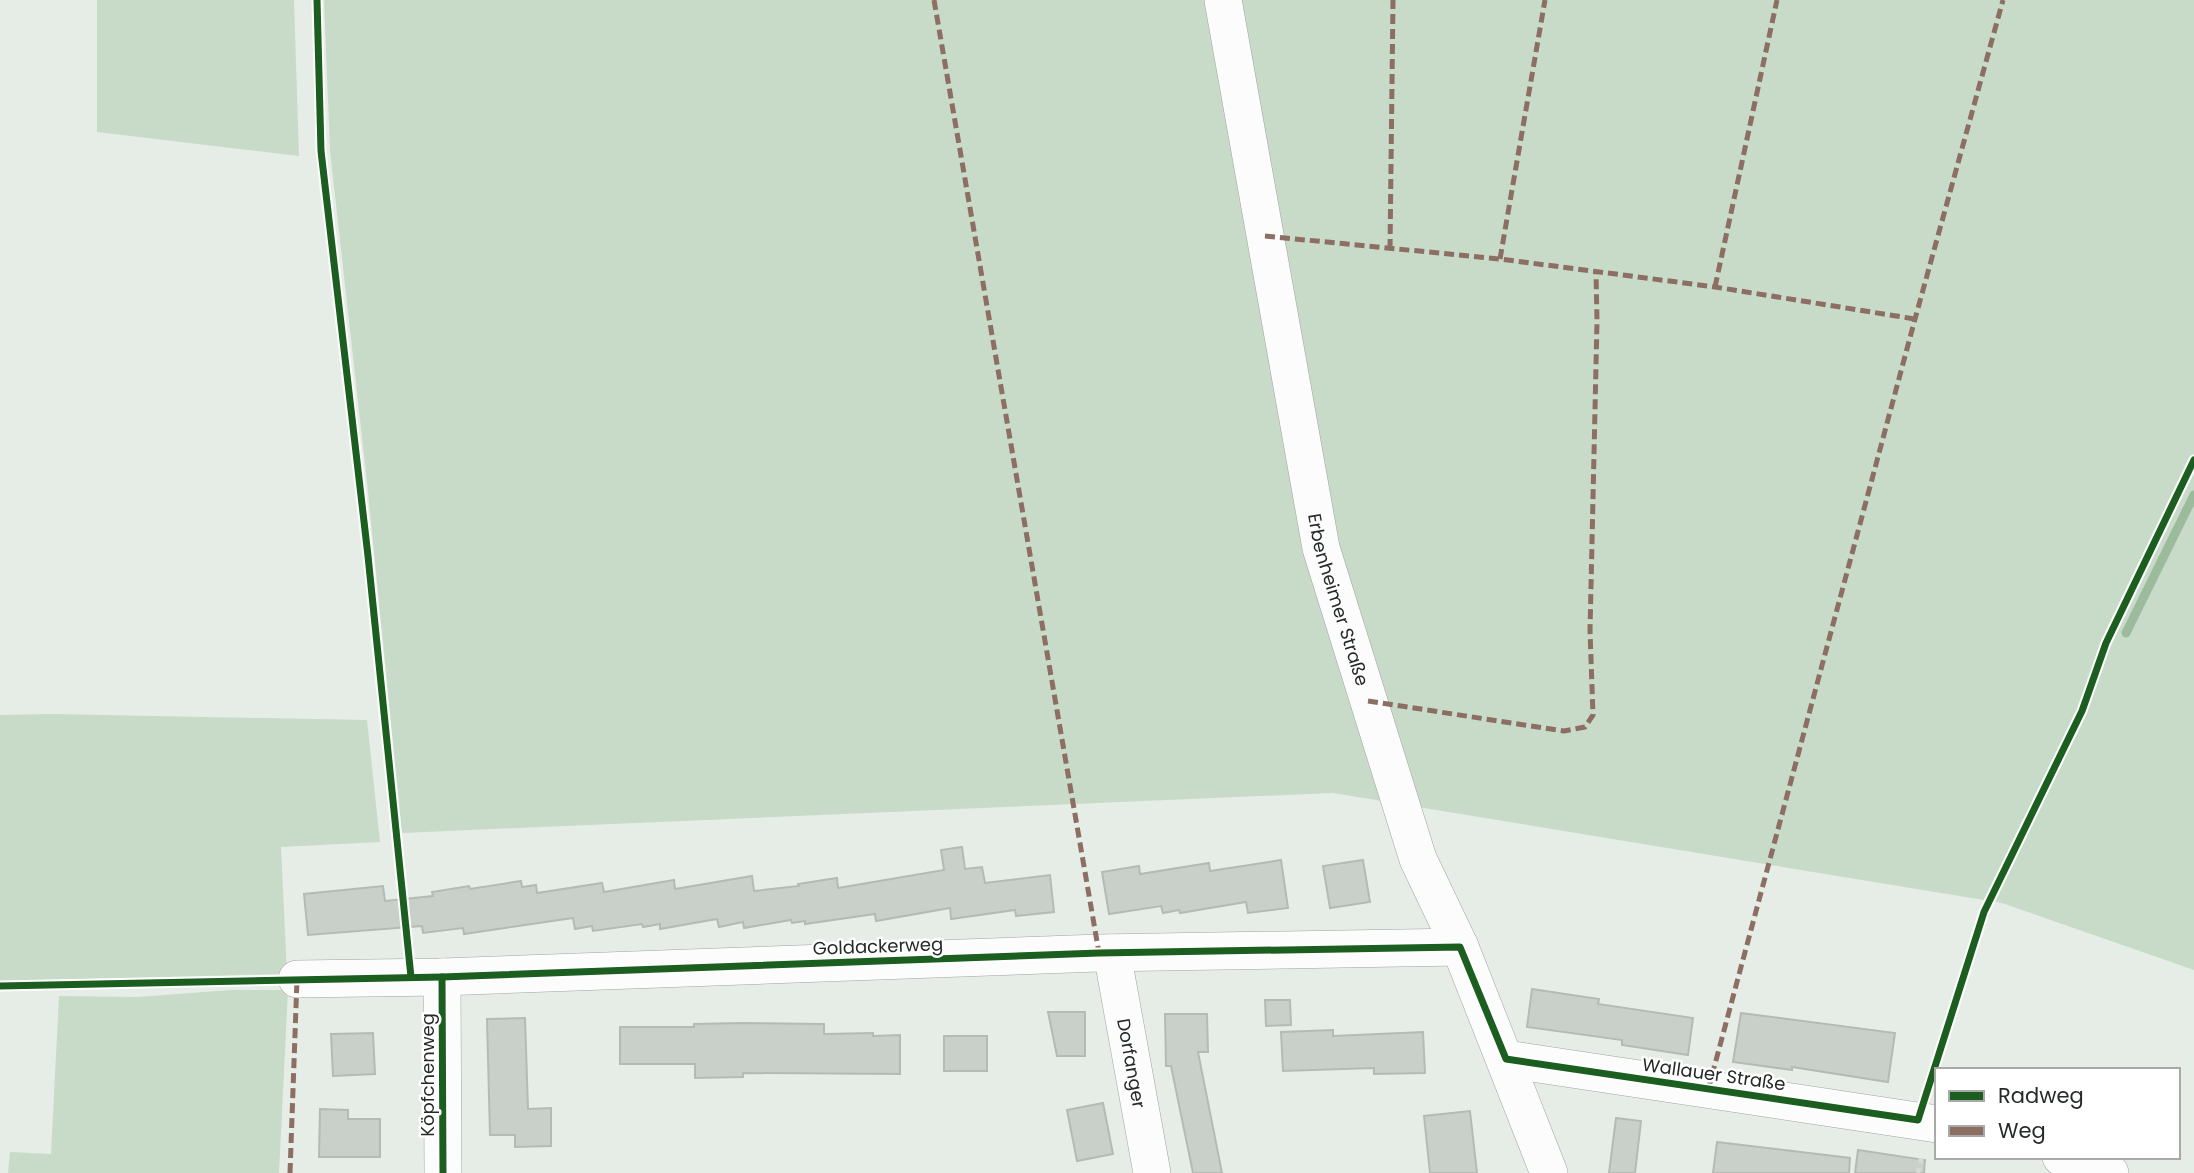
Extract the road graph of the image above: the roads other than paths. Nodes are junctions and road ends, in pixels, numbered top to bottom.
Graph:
1 (1223, 0) edge
2 (1460, 947) junction
3 (1112, 953) junction
4 (442, 977) junction
5 (297, 979) dead end
6 (1506, 1059) junction
7 (1935, 1124) edge
8 (2067, 1159) edge
9 (2103, 1172) edge
10 (443, 1173) edge
11 (1152, 1173) edge
12 (1549, 1173) edge

1 - 2 street, Erbenheimer Straße
2 - 3 street, Goldackerweg
2 - 6 street, Erbenheimer Straße
3 - 4 street, Goldackerweg
3 - 11 street, Dorfanger
4 - 5 street, Goldackerweg
4 - 10 street, Köpfchenweg
6 - 7 street, Wallauer Straße
6 - 12 street, Erbenheimer Straße
8 - 9 street

